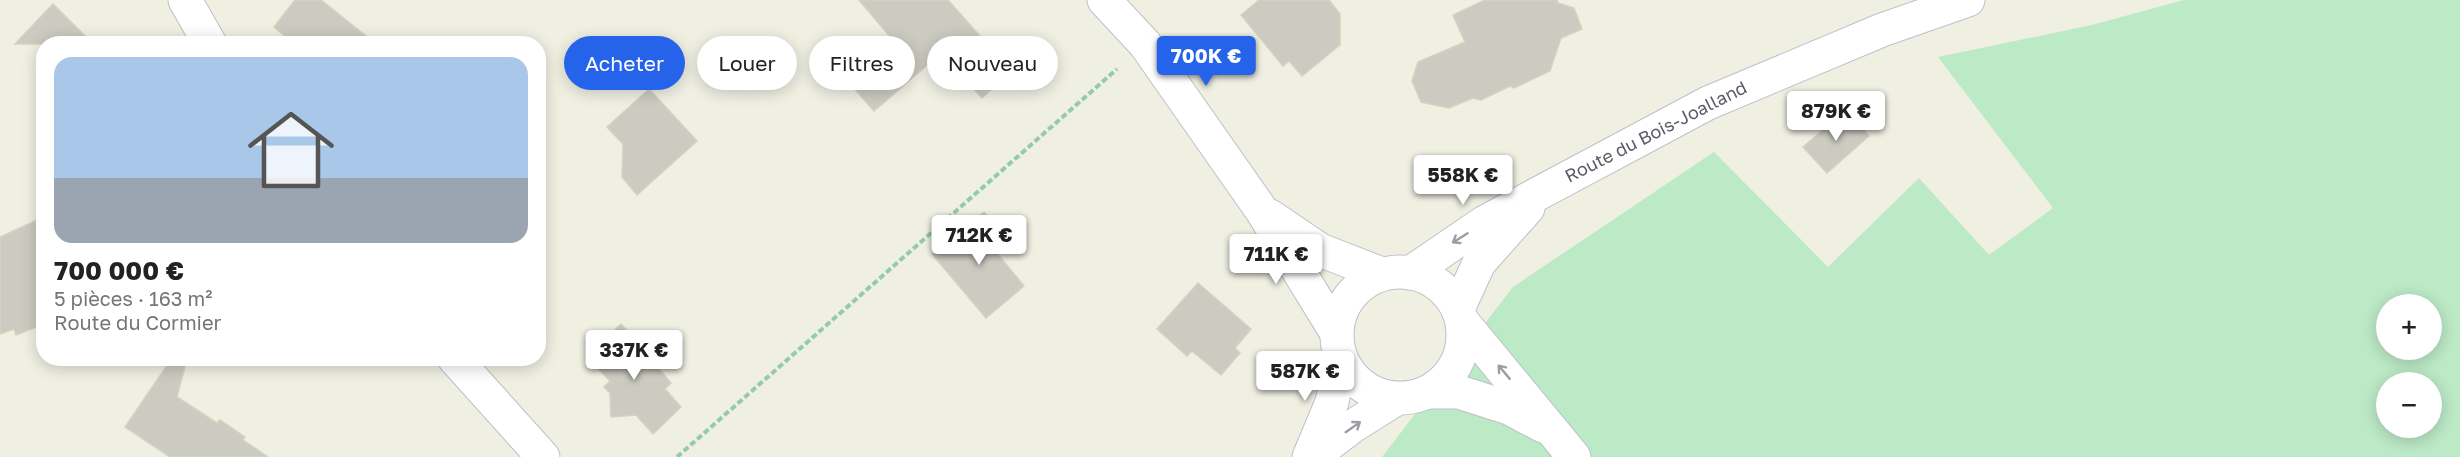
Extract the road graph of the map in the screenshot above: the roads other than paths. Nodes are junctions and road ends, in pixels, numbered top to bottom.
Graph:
1 (185, 0) edge
2 (1104, 0) edge
3 (1968, 0) edge
4 (205, 36) edge
5 (1547, 188) junction
6 (1262, 211) junction
7 (1396, 274) junction
8 (1460, 315) junction
9 (1339, 346) junction
10 (461, 366) edge
11 (1429, 392) junction
12 (1396, 399) junction
13 (1564, 445) edge
14 (543, 457) edge
15 (1310, 457) edge

1 - 4 street
2 - 6 street
3 - 5 street, Route du Bois-Joalland
5 -> 7 street, Route du Bois-Joalland
5 - 8 street, Route du Bois-Joalland
6 - 7 street
6 - 9 street
7 - 8 street
7 - 9 street
8 - 11 street
13 -> 8 street
9 - 12 street
9 - 15 street
10 - 14 street
11 - 12 street
11 - 13 street
15 -> 12 street

